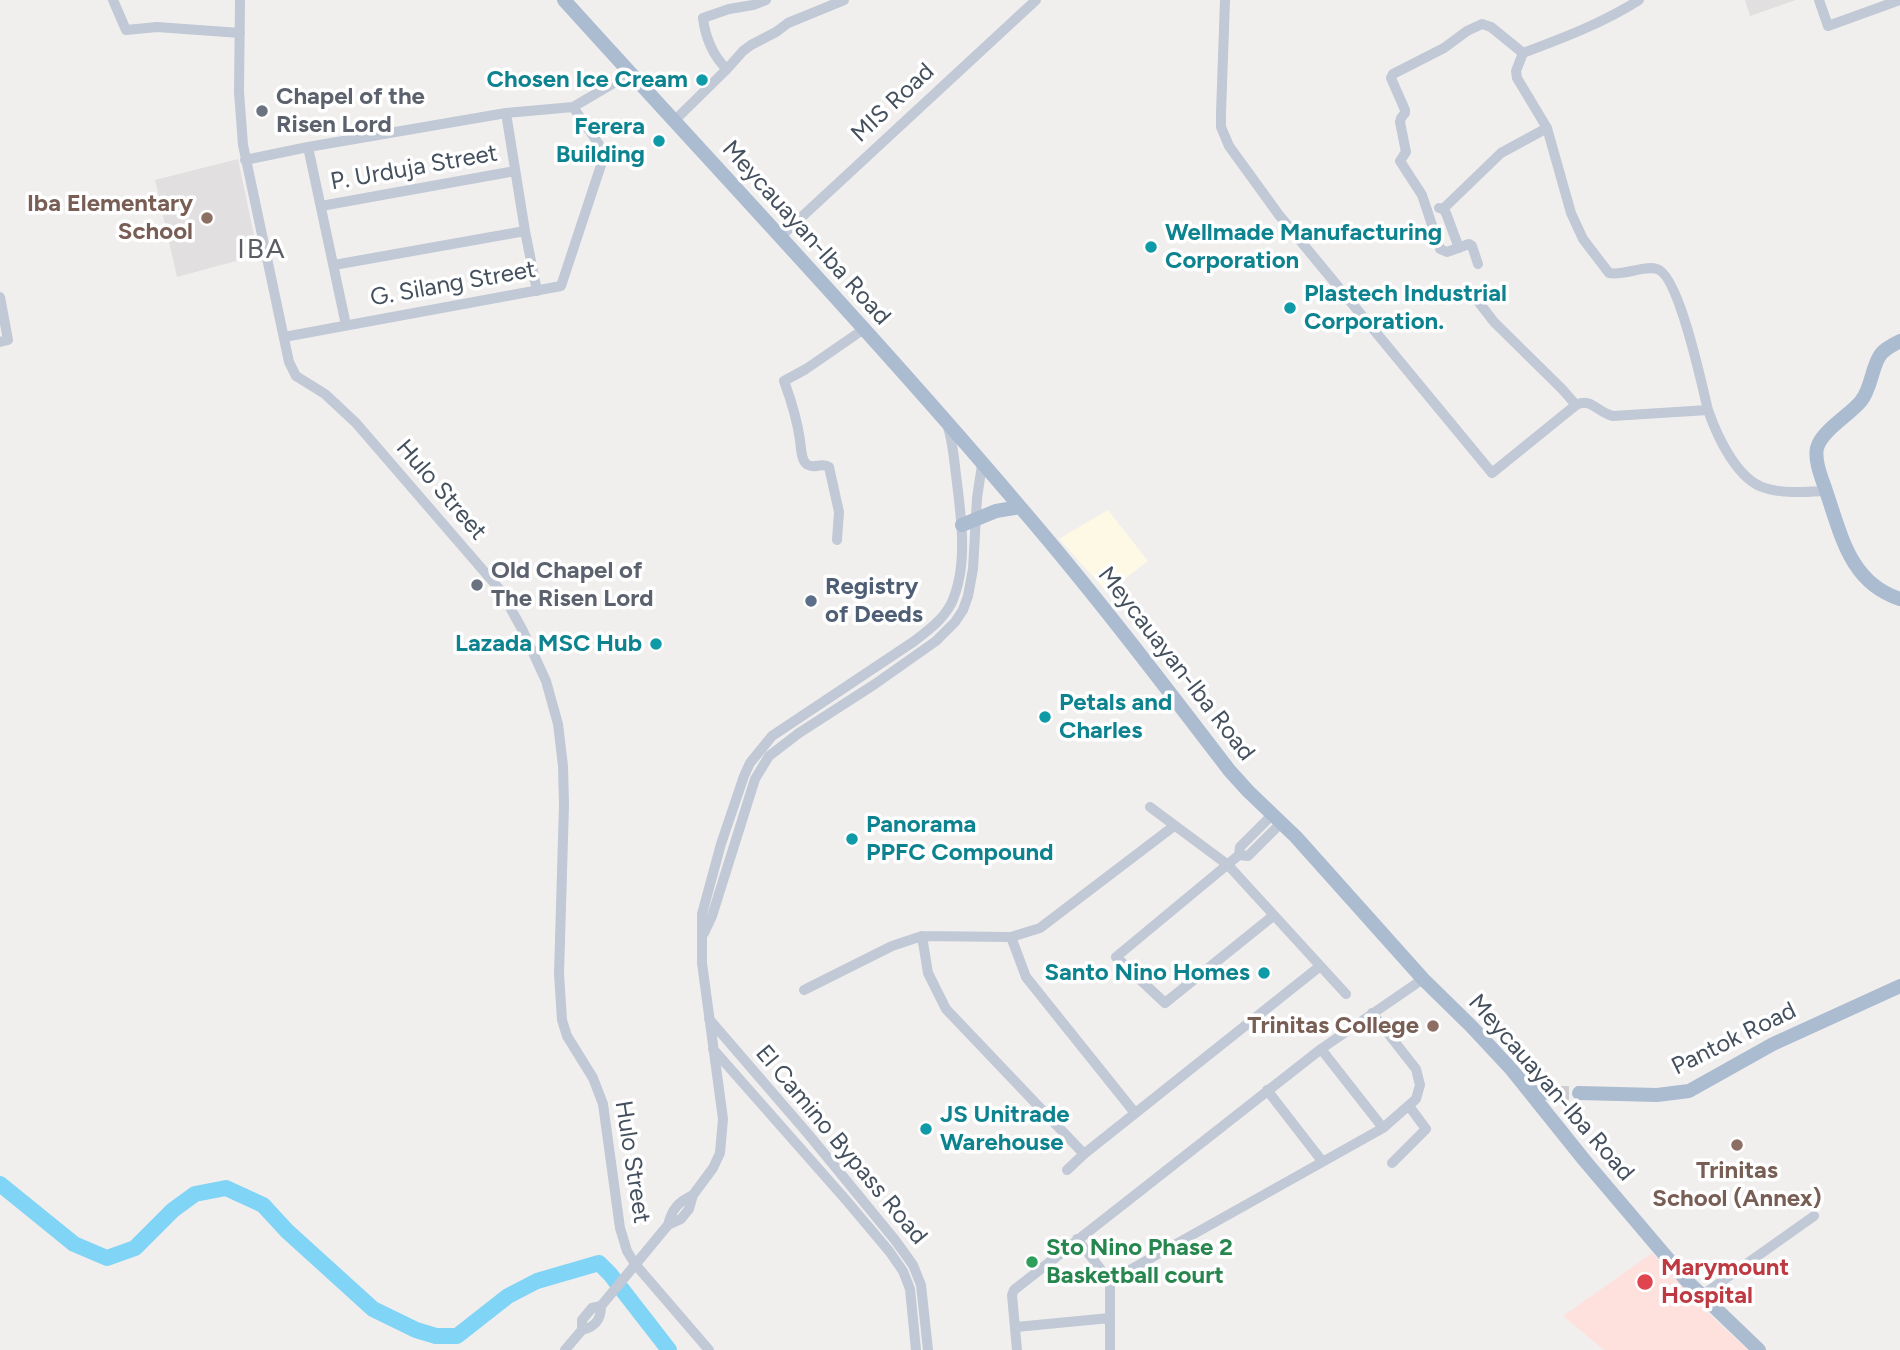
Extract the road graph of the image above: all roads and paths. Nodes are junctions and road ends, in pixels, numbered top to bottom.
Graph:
1 (113, 0) edge
2 (240, 0) edge
3 (564, 0) edge
4 (766, 0) edge
5 (844, 0) edge
6 (1036, 0) edge
7 (1225, 0) edge
8 (1639, 0) edge
9 (1819, 0) edge
10 (1900, 1) edge
11 (240, 33) junction
12 (1522, 53) junction
13 (727, 69) junction
14 (631, 74) junction
15 (573, 107) junction
16 (506, 113) junction
17 (674, 121) junction
18 (1547, 128) junction
19 (309, 147) junction
20 (246, 160) junction
21 (515, 170) junction
22 (1426, 205) junction
23 (321, 206) junction
24 (1443, 209) junction
25 (525, 231) junction
26 (780, 237) junction
27 (1459, 247) junction
28 (1478, 264) dead end
29 (334, 265) junction
30 (1467, 287) dead end
31 (537, 291) junction
32 (0, 296) edge
33 (346, 325) junction
34 (864, 329) junction
35 (284, 337) junction
36 (1900, 341) edge
37 (0, 342) edge
38 (1576, 405) junction
39 (1708, 410) junction
40 (947, 424) junction
41 (982, 465) junction
42 (1826, 491) junction
43 (1020, 507) junction
44 (969, 522) junction
45 (837, 540) dead end
46 (1900, 599) edge
47 (1150, 807) dead end
48 (1277, 819) junction
49 (1174, 826) junction
50 (1228, 865) junction
51 (1273, 916) junction
52 (922, 936) junction
53 (1011, 937) junction
54 (1320, 967) junction
55 (1423, 979) junction
56 (1900, 985) edge
57 (804, 990) dead end
58 (1346, 994) dead end
59 (1372, 1013) junction
60 (708, 1018) junction
61 (713, 1049) junction
62 (1321, 1049) junction
63 (738, 1077) junction
64 (761, 1080) junction
65 (718, 1082) junction
66 (749, 1090) junction
67 (1268, 1090) junction
68 (1531, 1092) junction
69 (1555, 1093) tunnel mouth
70 (1579, 1093) tunnel mouth
71 (1409, 1105) junction
72 (1135, 1112) junction
73 (1382, 1128) junction
74 (1084, 1154) junction
75 (1322, 1161) junction
76 (1392, 1163) dead end
77 (1067, 1170) dead end
78 (856, 1192) junction
79 (846, 1200) junction
80 (1814, 1216) dead end
81 (1077, 1239) junction
82 (635, 1264) junction
83 (913, 1265) junction
84 (903, 1271) junction
85 (1110, 1281) junction
86 (1701, 1296) junction
87 (1110, 1318) junction
88 (1016, 1327) junction
89 (565, 1350) edge
90 (709, 1350) edge
91 (916, 1350) edge
92 (928, 1350) edge
93 (1017, 1350) edge
94 (1110, 1350) edge
95 (1759, 1350) edge

1 - 11 street
2 - 11 street, Hulo Street
3 - 14 main road, Meycauayan-Iba Road
4 - 13 street
5 - 13 street
6 - 26 street, MIS Road
7 - 38 street
8 - 12 street
9 - 10 street
11 - 20 street, Hulo Street
12 - 18 street
12 - 22 street
13 - 17 street
14 - 15 street
14 - 17 main road, Meycauayan-Iba Road
15 - 16 street
15 - 31 street, G. Silang Street
16 - 19 street
16 - 21 street
17 - 26 main road, Meycauayan-Iba Road
18 - 24 street
18 - 39 street
19 - 20 street
19 - 23 street
20 - 35 street, Hulo Street
21 - 23 street, P. Urduja Street
21 - 25 street
22 - 24 street
22 - 27 street
23 - 29 street
24 - 27 street
25 - 29 street
25 - 31 street
26 - 34 main road, Meycauayan-Iba Road
27 - 28 street
29 - 33 street
30 - 38 street
31 - 33 street, G. Silang Street
32 - 37 street
33 - 35 street, G. Silang Street
34 - 40 main road, Meycauayan-Iba Road
34 - 45 street
35 - 82 street, Hulo Street
36 - 42 main road
38 - 39 street
39 - 42 street
40 - 41 main road, Meycauayan-Iba Road
40 - 44 street
41 - 43 main road, Meycauayan-Iba Road
41 - 44 street
42 - 46 main road
43 - 44 main road
43 - 48 main road, Meycauayan-Iba Road
44 - 60 street
47 - 49 street
48 - 50 street
48 - 55 main road, Meycauayan-Iba Road
49 - 50 street
49 - 53 street
50 - 51 street
50 - 51 street
51 - 54 street
52 - 53 street
52 - 57 street
52 - 74 street
53 - 72 street
54 - 58 street
54 - 72 street
55 - 59 street
55 - 68 main road, Meycauayan-Iba Road
56 - 70 main road, Pantok Road
59 - 62 street
59 - 71 street
60 - 61 street
60 - 64 street, El Camino Bypass Road
61 - 63 street, El Camino Bypass Road
61 - 65 street
62 - 67 street
62 - 73 street
63 - 65 street
63 - 66 street, El Camino Bypass Road
64 - 66 street
64 - 78 street, El Camino Bypass Road
65 - 82 street
66 - 79 street, El Camino Bypass Road
67 - 75 street
67 - 81 street
68 - 69 main road
68 - 86 main road, Meycauayan-Iba Road
71 - 73 street
71 - 76 street
72 - 74 street
73 - 75 street
74 - 77 street
75 - 85 street
78 - 79 street
78 - 83 street, El Camino Bypass Road
79 - 84 street, El Camino Bypass Road
80 - 86 street
81 - 85 street
81 - 88 street
82 - 89 street
82 - 90 street, Hulo Street
83 - 84 street
83 - 92 street, El Camino Bypass Road
84 - 91 street, El Camino Bypass Road
85 - 87 street
86 - 95 main road, Meycauayan-Iba Road
87 - 88 street
87 - 94 street
88 - 93 street

